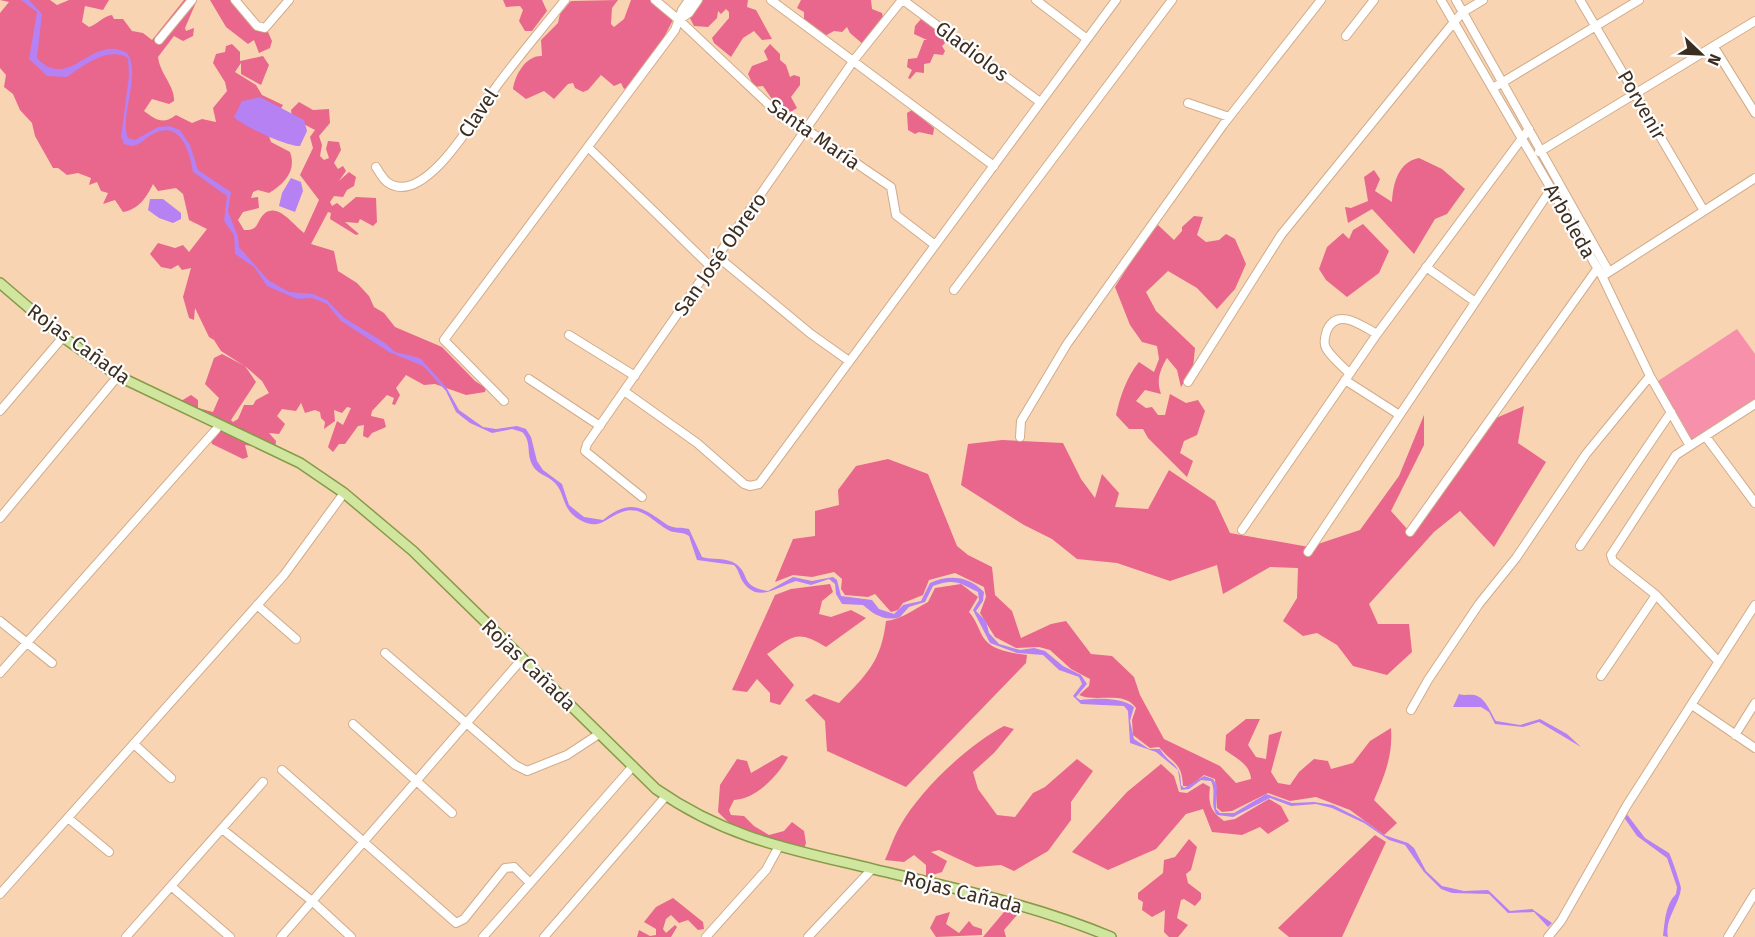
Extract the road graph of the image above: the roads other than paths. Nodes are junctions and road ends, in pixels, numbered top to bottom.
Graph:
1 (192, 0) edge
2 (235, 0) edge
3 (289, 0) edge
4 (564, 0) edge
5 (655, 0) edge
6 (689, 0) edge
7 (698, 0) edge
8 (771, 0) edge
9 (903, 0) edge
10 (1036, 0) edge
11 (1116, 0) edge
12 (1172, 0) edge
13 (1321, 0) edge
14 (1374, 0) edge
15 (1441, 0) edge
16 (1456, 0) edge
17 (1483, 0) edge
18 (1580, 0) edge
19 (1639, 0) edge
20 (1463, 12) junction
21 (679, 20) junction
22 (1755, 21) edge
23 (1454, 22) junction
24 (1596, 27) junction
25 (1346, 36) dead end
26 (1087, 39) junction
27 (159, 40) dead end
28 (1714, 47) junction
29 (854, 60) junction
30 (1503, 82) junction
31 (1493, 88) junction
32 (1636, 92) junction
33 (1040, 102) junction
34 (1188, 103) dead end
35 (1755, 112) edge
36 (1229, 117) junction
37 (1529, 129) junction
38 (805, 131) junction
39 (1522, 137) junction
40 (588, 147) junction
41 (1541, 150) junction
42 (1532, 156) junction
43 (994, 166) junction
44 (376, 167) dead end
45 (1755, 178) edge
46 (1551, 189) junction
47 (1704, 211) junction
48 (935, 245) junction
49 (718, 257) junction
50 (711, 267) junction
51 (1426, 267) junction
52 (1603, 272) junction
53 (0, 283) edge
54 (954, 290) dead end
55 (1474, 301) junction
56 (1377, 334) junction
57 (569, 335) dead end
58 (63, 337) junction
59 (849, 362) junction
60 (118, 376) junction
61 (634, 376) junction
62 (1650, 376) junction
63 (1347, 377) junction
64 (529, 379) dead end
65 (1188, 382) dead end
66 (624, 391) junction
67 (504, 401) dead end
68 (1755, 404) edge
69 (0, 411) edge
70 (1671, 412) junction
71 (1398, 414) junction
72 (220, 425) junction
73 (600, 426) junction
74 (1020, 436) dead end
75 (1706, 437) junction
76 (1690, 446) junction
77 (344, 493) junction
78 (642, 497) dead end
79 (1755, 503) edge
80 (2, 513) edge
81 (1242, 530) dead end
82 (1410, 532) dead end
83 (1580, 546) dead end
84 (1308, 552) dead end
85 (1656, 595) junction
86 (257, 605) junction
87 (1755, 605) edge
88 (0, 621) edge
89 (296, 639) dead end
90 (27, 643) junction
91 (385, 652) dead end
92 (522, 659) junction
93 (1718, 661) junction
94 (52, 663) dead end
95 (0, 673) edge
96 (1601, 676) dead end
97 (1755, 703) edge
98 (1692, 705) junction
99 (1410, 710) dead end
100 (467, 723) junction
101 (353, 724) dead end
102 (600, 734) junction
103 (1735, 735) junction
104 (134, 744) junction
105 (1755, 748) edge
106 (633, 766) junction
107 (282, 770) dead end
108 (171, 778) dead end
109 (417, 780) junction
110 (263, 782) dead end
111 (666, 796) junction
112 (452, 813) dead end
113 (68, 818) junction
114 (222, 828) junction
115 (363, 842) junction
116 (778, 848) junction
117 (109, 852) dead end
118 (872, 869) junction
119 (530, 883) junction
120 (171, 886) junction
121 (1755, 892) edge
122 (0, 894) edge
123 (312, 901) junction
124 (1550, 935) edge
125 (710, 936) edge
126 (126, 937) edge
127 (231, 937) edge
128 (281, 937) edge
129 (351, 937) edge
130 (483, 937) edge
131 (544, 937) edge
132 (808, 937) edge
133 (1111, 937) edge
134 (1728, 937) edge

1 - 27 street
2 - 3 street
4 - 44 street, Clavel
5 - 21 street, Santa María
6 - 21 street
7 - 21 street
8 - 29 street
9 - 29 street, San José Obrero
9 - 33 street, Gladiolos
10 - 26 street
11 - 26 street
12 - 54 street
13 - 36 street
14 - 25 street
15 - 23 street, Arboleda
16 - 20 street, Arboleda
17 - 20 street
18 - 24 street, Porvenir
19 - 24 street
20 - 23 street
20 - 30 street, Arboleda
21 - 38 street, Santa María
21 - 40 street
22 - 28 street
23 - 31 street, Arboleda
23 - 65 street
24 - 30 street
24 - 32 street, Porvenir
26 - 33 street
28 - 32 street
28 - 35 street
29 - 38 street, San José Obrero
29 - 43 street
30 - 31 street
30 - 37 street, Arboleda
31 - 39 street, Arboleda
32 - 41 street
32 - 47 street, Porvenir
33 - 43 street
34 - 36 street
36 - 74 street
37 - 39 street
37 - 41 street, Arboleda
38 - 48 street, Santa María
38 - 49 street, San José Obrero
39 - 42 street, Arboleda
39 - 51 street
40 - 50 street
40 - 67 street
41 - 42 street
41 - 52 street, Arboleda
42 - 46 street, Arboleda
43 - 48 street
45 - 47 street
46 - 52 street, Arboleda
46 - 55 street
47 - 52 street
48 - 59 street
49 - 50 street, San José Obrero
49 - 59 street
50 - 61 street, San José Obrero
51 - 55 street
51 - 56 street
52 - 62 street, Arboleda
52 - 82 street
53 - 58 main road, Rojas Cañada
55 - 71 street
56 - 63 street
56 - 63 street
57 - 61 street
58 - 60 main road, Rojas Cañada
58 - 69 street
59 - 66 street
60 - 72 main road, Rojas Cañada
60 - 80 street
61 - 66 street, San José Obrero
62 - 70 street, Arboleda
62 - 99 street
63 - 71 street
63 - 81 street
64 - 73 street
66 - 73 street, San José Obrero
68 - 75 street
70 - 76 street, Arboleda
70 - 83 street
71 - 84 street
72 - 77 main road, Rojas Cañada
72 - 90 street
73 - 78 street, San José Obrero
75 - 76 street
75 - 79 street
76 - 85 street
77 - 86 street
77 - 92 main road, Rojas Cañada
85 - 93 street
85 - 96 street
86 - 89 street
86 - 104 street
87 - 93 street
88 - 90 street
90 - 94 street
90 - 95 street
91 - 100 street
92 - 100 street
92 - 102 main road, Rojas Cañada
93 - 98 street
97 - 103 street
98 - 103 street
98 - 124 street
100 - 102 street
100 - 109 street
101 - 109 street
102 - 106 main road, Rojas Cañada
103 - 105 street
104 - 108 street
104 - 113 street
106 - 111 main road, Rojas Cañada
106 - 119 street
107 - 115 street
109 - 112 street
109 - 115 street
110 - 114 street
111 - 116 main road, Rojas Cañada
111 - 131 street
113 - 117 street
113 - 122 street
114 - 120 street
114 - 123 street
115 - 119 street
115 - 123 street
116 - 118 main road, Rojas Cañada
116 - 125 street
118 - 132 street
118 - 133 main road, Rojas Cañada
119 - 130 street
120 - 126 street
120 - 127 street
121 - 134 street
123 - 128 street
123 - 129 street

